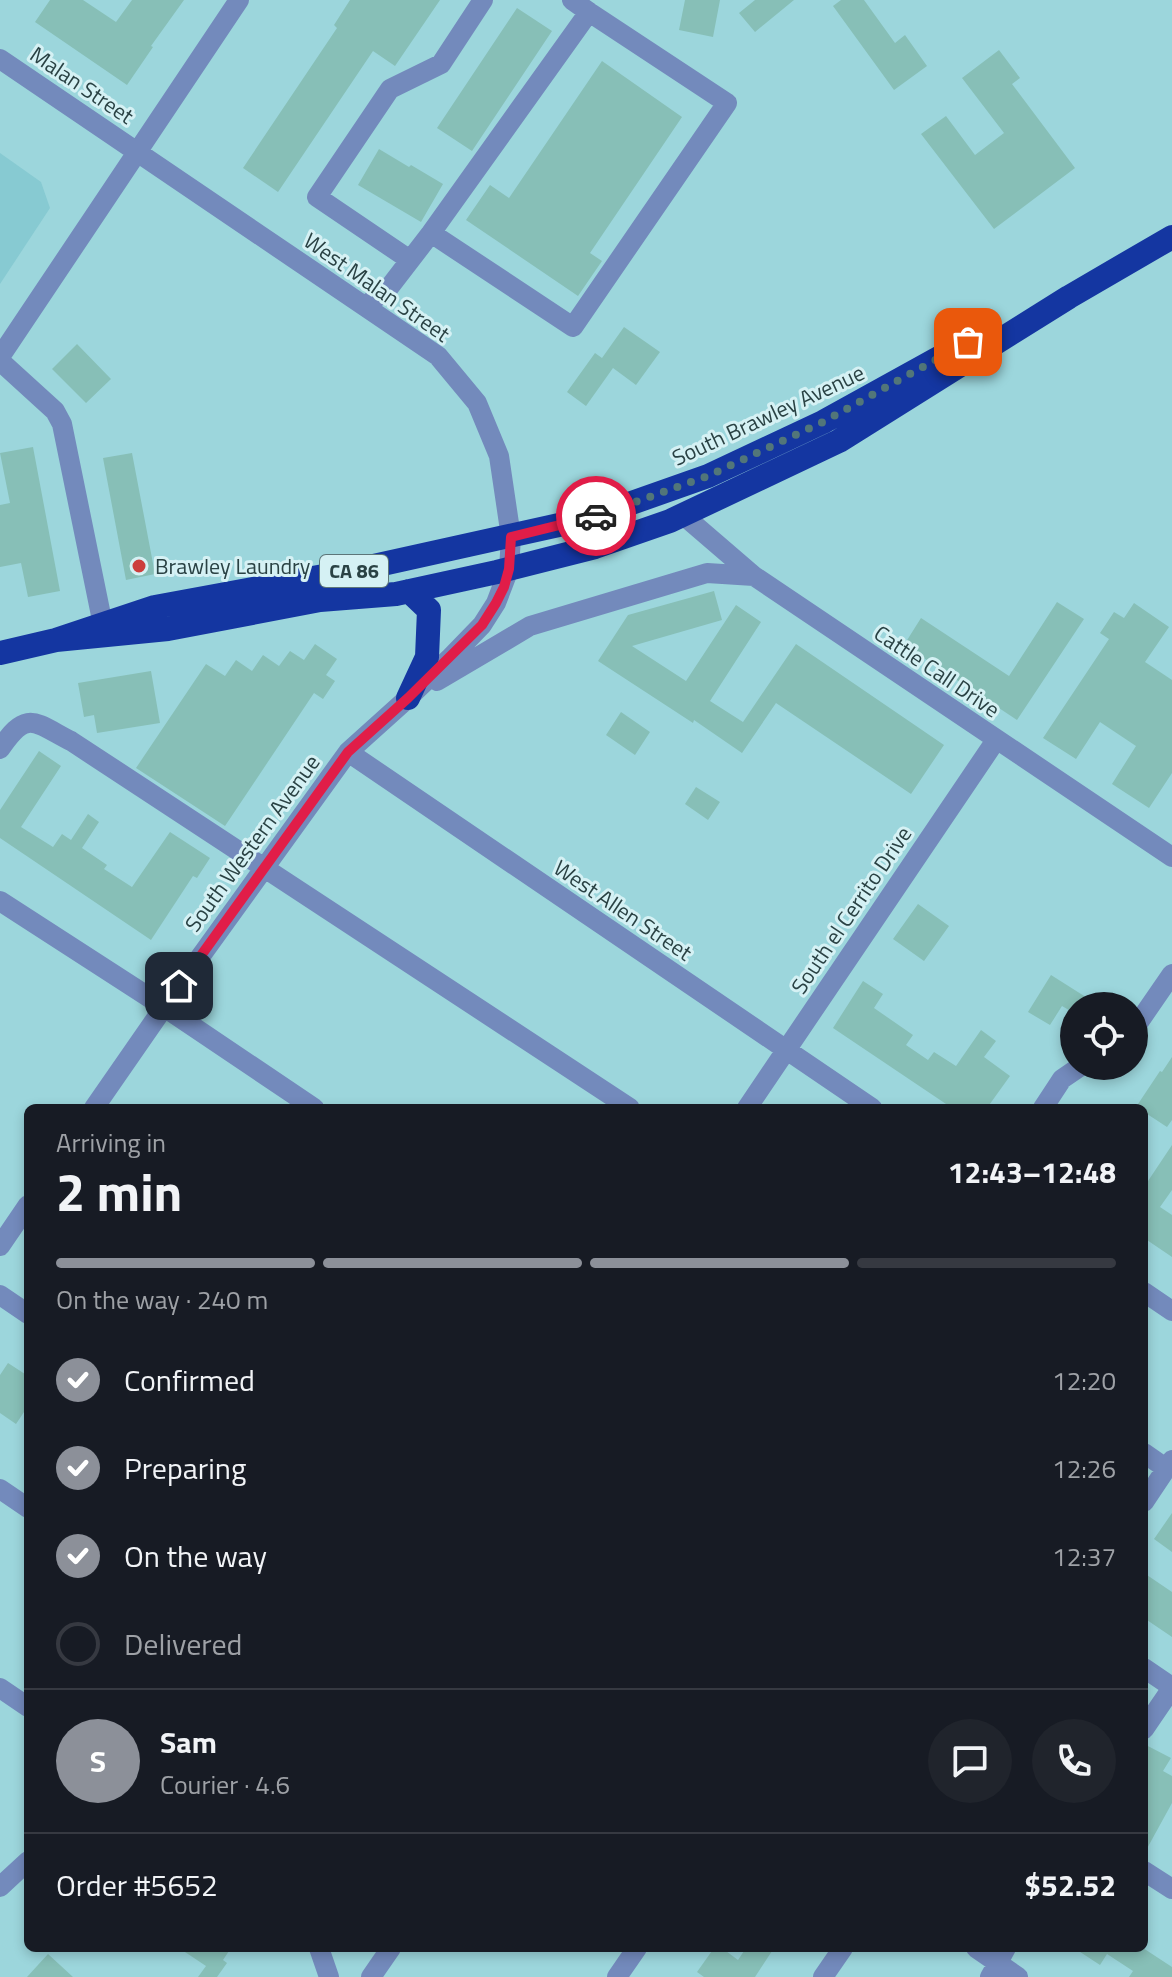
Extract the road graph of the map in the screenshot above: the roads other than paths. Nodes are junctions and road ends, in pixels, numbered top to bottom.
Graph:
1 (239, 0) edge
2 (483, 0) edge
3 (572, 0) edge
4 (589, 12) junction
5 (0, 59) edge
6 (137, 151) junction
7 (431, 233) junction
8 (1172, 237) edge
9 (410, 260) junction
10 (1069, 297) junction
11 (365, 306) junction
12 (0, 359) edge
13 (683, 515) junction
14 (511, 537) junction
15 (509, 569) junction
16 (754, 576) junction
17 (409, 591) junction
18 (103, 625) junction
19 (56, 640) junction
20 (0, 653) edge
21 (408, 698) junction
22 (996, 740) junction
23 (0, 749) edge
24 (348, 752) junction
25 (1172, 857) edge
26 (265, 867) junction
27 (0, 901) edge
28 (1172, 974) edge
29 (164, 1007) junction
30 (1148, 1009) edge
31 (786, 1050) junction
32 (1061, 1080) edge
33 (97, 1104) edge
34 (308, 1104) edge
35 (624, 1104) edge
36 (750, 1104) edge
37 (866, 1104) edge
38 (1046, 1104) edge
39 (24, 1211) edge
40 (0, 1246) edge
41 (0, 1295) edge
42 (1148, 1295) edge
43 (24, 1311) edge
44 (1172, 1311) edge
45 (1148, 1455) edge
46 (1169, 1464) edge
47 (0, 1489) edge
48 (1148, 1496) edge
49 (24, 1505) edge
50 (1148, 1671) edge
51 (0, 1688) edge
52 (1172, 1688) edge
53 (24, 1704) edge
54 (1148, 1723) edge
55 (24, 1865) edge
56 (1148, 1874) edge
57 (0, 1887) edge
58 (1172, 1889) edge
59 (320, 1952) edge
60 (388, 1952) edge
61 (634, 1952) edge
62 (840, 1952) edge
63 (998, 1963) edge
64 (329, 1977) edge
65 (371, 1977) edge
66 (617, 1977) edge
67 (823, 1977) edge
68 (1018, 1977) edge

1 - 6 street
2 - 9 street
3 - 4 street
4 - 7 street
4 - 7 street
5 - 6 street, Malan Street
6 - 11 street, West Malan Street
6 - 12 street
7 - 9 street
8 - 10 highway, South Brawley Avenue / CA 86
9 - 11 street
10 - 13 highway, South Brawley Avenue / CA 86
10 - 14 highway, South Brawley Avenue / CA 86
11 - 14 street, West Malan Street
12 - 18 street
13 - 15 highway, South Brawley Avenue / CA 86
13 - 16 street, Cattle Call Drive
14 - 15 street, West Malan Street
14 - 18 highway, South Brawley Avenue / CA 86
15 - 17 highway, South Brawley Avenue / CA 86
15 - 21 street, South Western Avenue
16 - 21 street, South Western Avenue
16 - 22 street, Cattle Call Drive
17 - 19 highway, South Brawley Avenue / CA 86
17 - 21 highway
18 - 19 highway, South Brawley Avenue / CA 86
19 - 20 highway, South Brawley Avenue / CA 86
21 - 24 street, South Western Avenue
22 - 25 street, Cattle Call Drive
22 - 31 street, South el Cerrito Drive
23 - 26 street
24 - 26 street, South Western Avenue
24 - 31 street, West Allen Street
26 - 29 street, South Western Avenue
26 - 35 street
27 - 29 street
28 - 30 street
29 - 33 street, South Western Avenue
29 - 34 street
31 - 36 street, South el Cerrito Drive
31 - 37 street, West Allen Street
32 - 38 street
39 - 40 street
41 - 43 street
42 - 44 street
45 - 46 street
46 - 48 street
47 - 49 street
50 - 52 street
51 - 53 street
52 - 54 street
55 - 57 street
56 - 58 street
59 - 64 street
60 - 65 street
61 - 66 street
62 - 67 street
63 - 68 street

